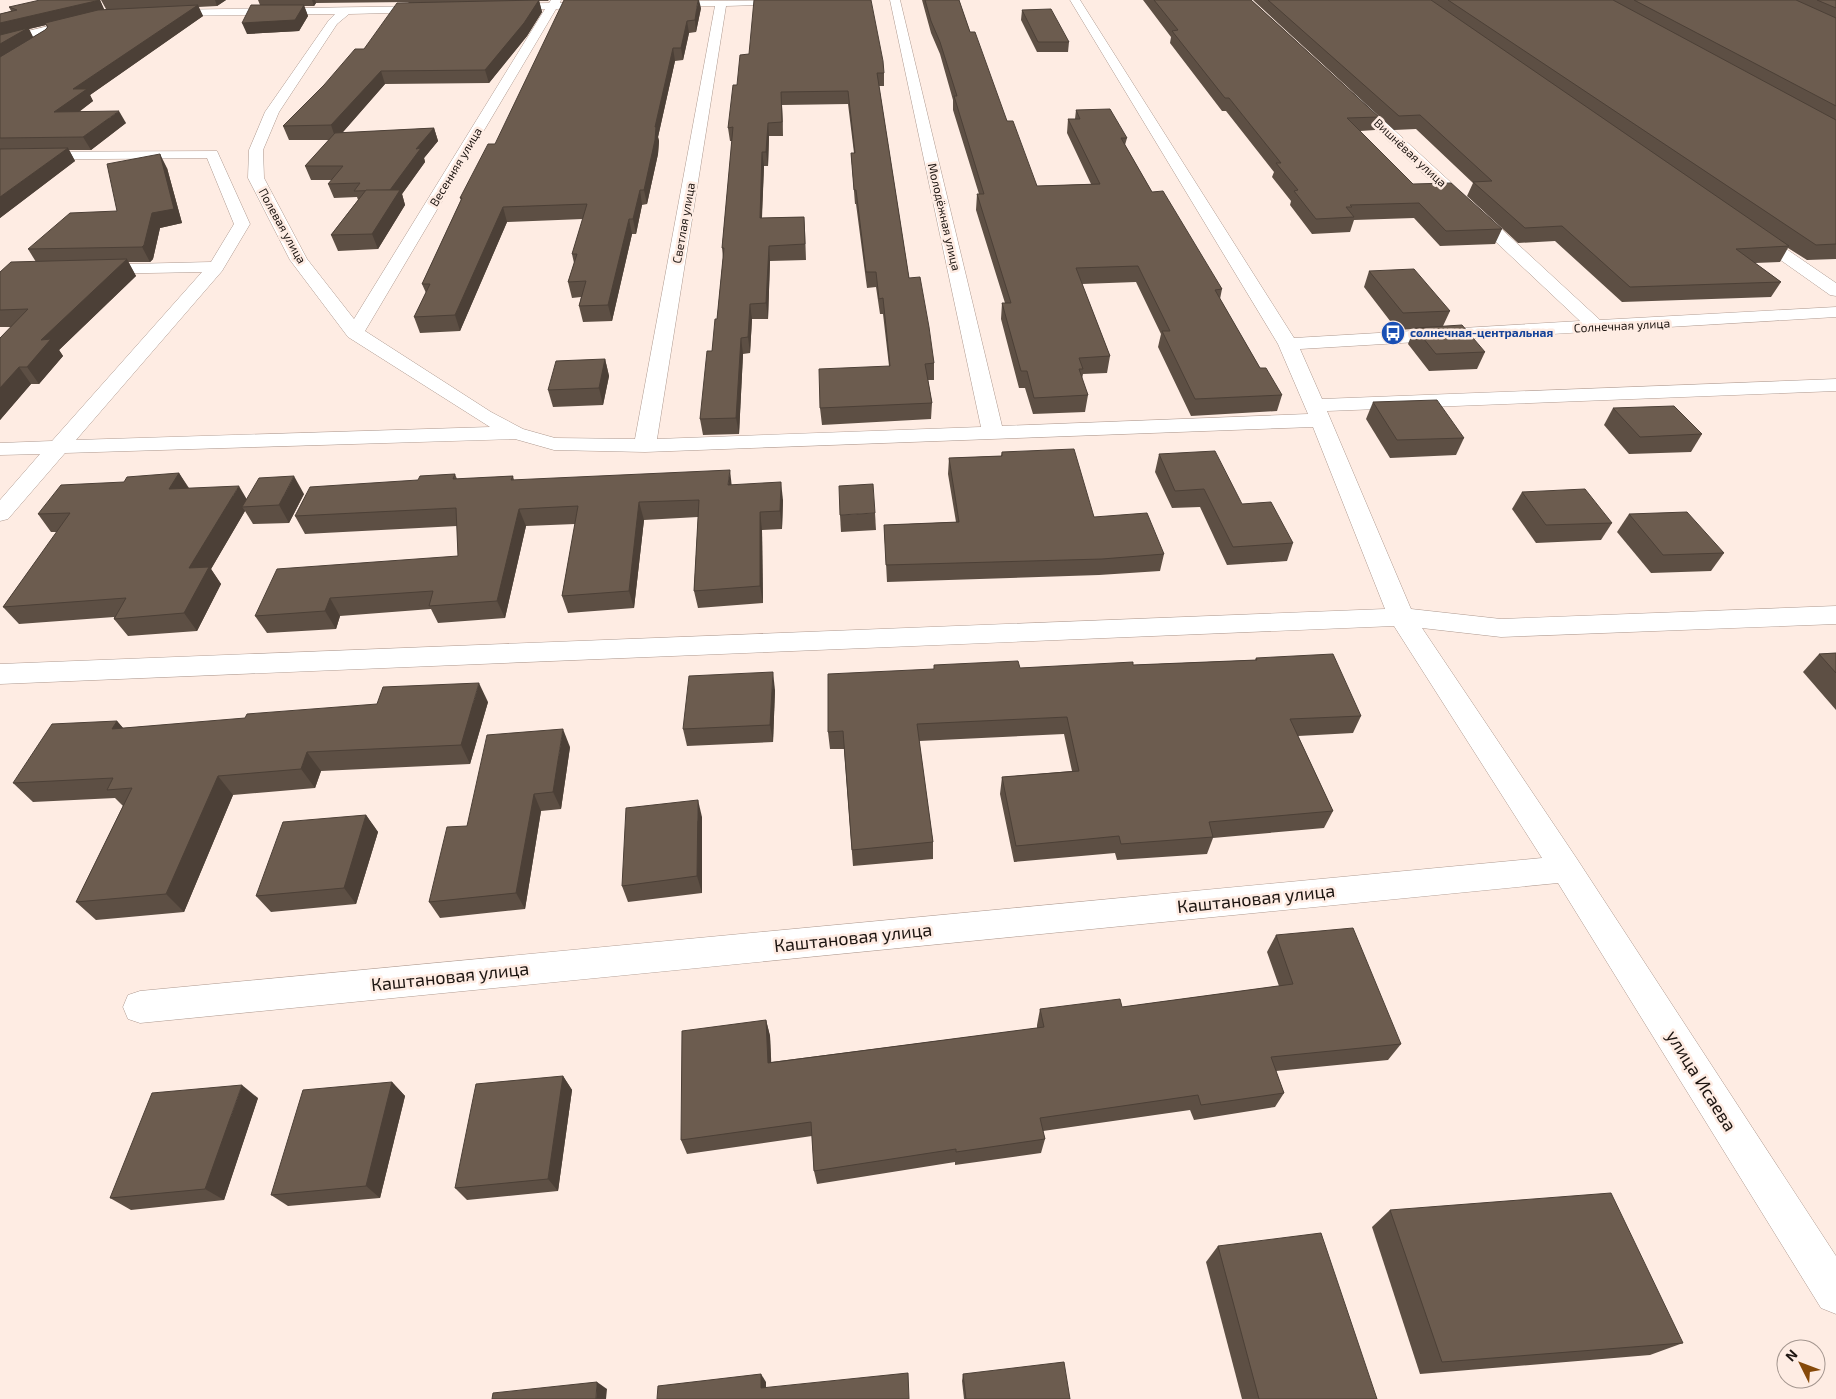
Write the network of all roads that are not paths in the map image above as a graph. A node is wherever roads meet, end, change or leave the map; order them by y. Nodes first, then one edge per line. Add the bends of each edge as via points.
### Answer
1 (218, 0) edge
2 (394, 0) edge
3 (824, 0) edge
4 (895, 0) edge
5 (1075, 0) edge
6 (721, 1) edge
7 (555, 3) edge
8 (652, 4) edge
9 (612, 5) edge
10 (494, 7) edge
11 (444, 8) edge
12 (345, 10) junction
13 (384, 10) junction
14 (212, 11) junction
15 (153, 14) edge
16 (95, 17) edge
17 (70, 23) junction
18 (0, 42) edge
19 (31, 47) edge
20 (1337, 85) edge
21 (0, 156) edge
22 (273, 211) junction
23 (242, 224) junction
24 (1746, 228) edge
25 (216, 267) junction
26 (78, 270) edge
27 (1836, 291) edge
28 (1836, 312) edge
29 (1597, 327) junction
30 (355, 333) junction
31 (1288, 344) junction
32 (1836, 385) edge
33 (1318, 412) junction
34 (516, 433) junction
35 (993, 434) junction
36 (645, 446) junction
37 (58, 448) junction
38 (0, 449) edge
39 (0, 514) edge
40 (1836, 615) edge
41 (1401, 617) junction
42 (0, 674) edge
43 (1566, 869) junction
44 (140, 1007) dead end
45 (1836, 1294) edge

1 - 14 street
2 - 13 street
3 - 6 street
4 - 35 street, Молодёжная улица
5 - 31 street, улица Исаева
6 - 8 street
6 - 36 street, Светлая улица
7 - 9 street
7 - 10 street
7 - 30 street, Весенняя улица
11 - 13 street
12 - 13 street
12 - 14 street
12 - 22 street, Полевая улица via 333,22 272,112 256,150 256,178
14 - 15 street
16 - 17 street
17 - 18 street
17 - 19 street
20 - 29 street, Вишнёвая улица
21 - 23 street via 212,154
22 - 23 street
22 - 30 street, Полевая улица via 299,260
23 - 25 street
24 - 27 street
25 - 26 street
25 - 37 street
28 - 29 street, Солнечная улица
29 - 31 street, Солнечная улица
30 - 34 street, Полевая улица
31 - 33 street, улица Исаева
32 - 33 street
33 - 35 street via 1296,422
33 - 41 street, улица Исаева
34 - 36 street via 554,444
34 - 37 street
35 - 36 street
37 - 38 street
37 - 39 street
40 - 41 street via 1501,628
41 - 42 street
41 - 43 street, улица Исаева
43 - 44 street, Каштановая улица
43 - 45 street, улица Исаева

